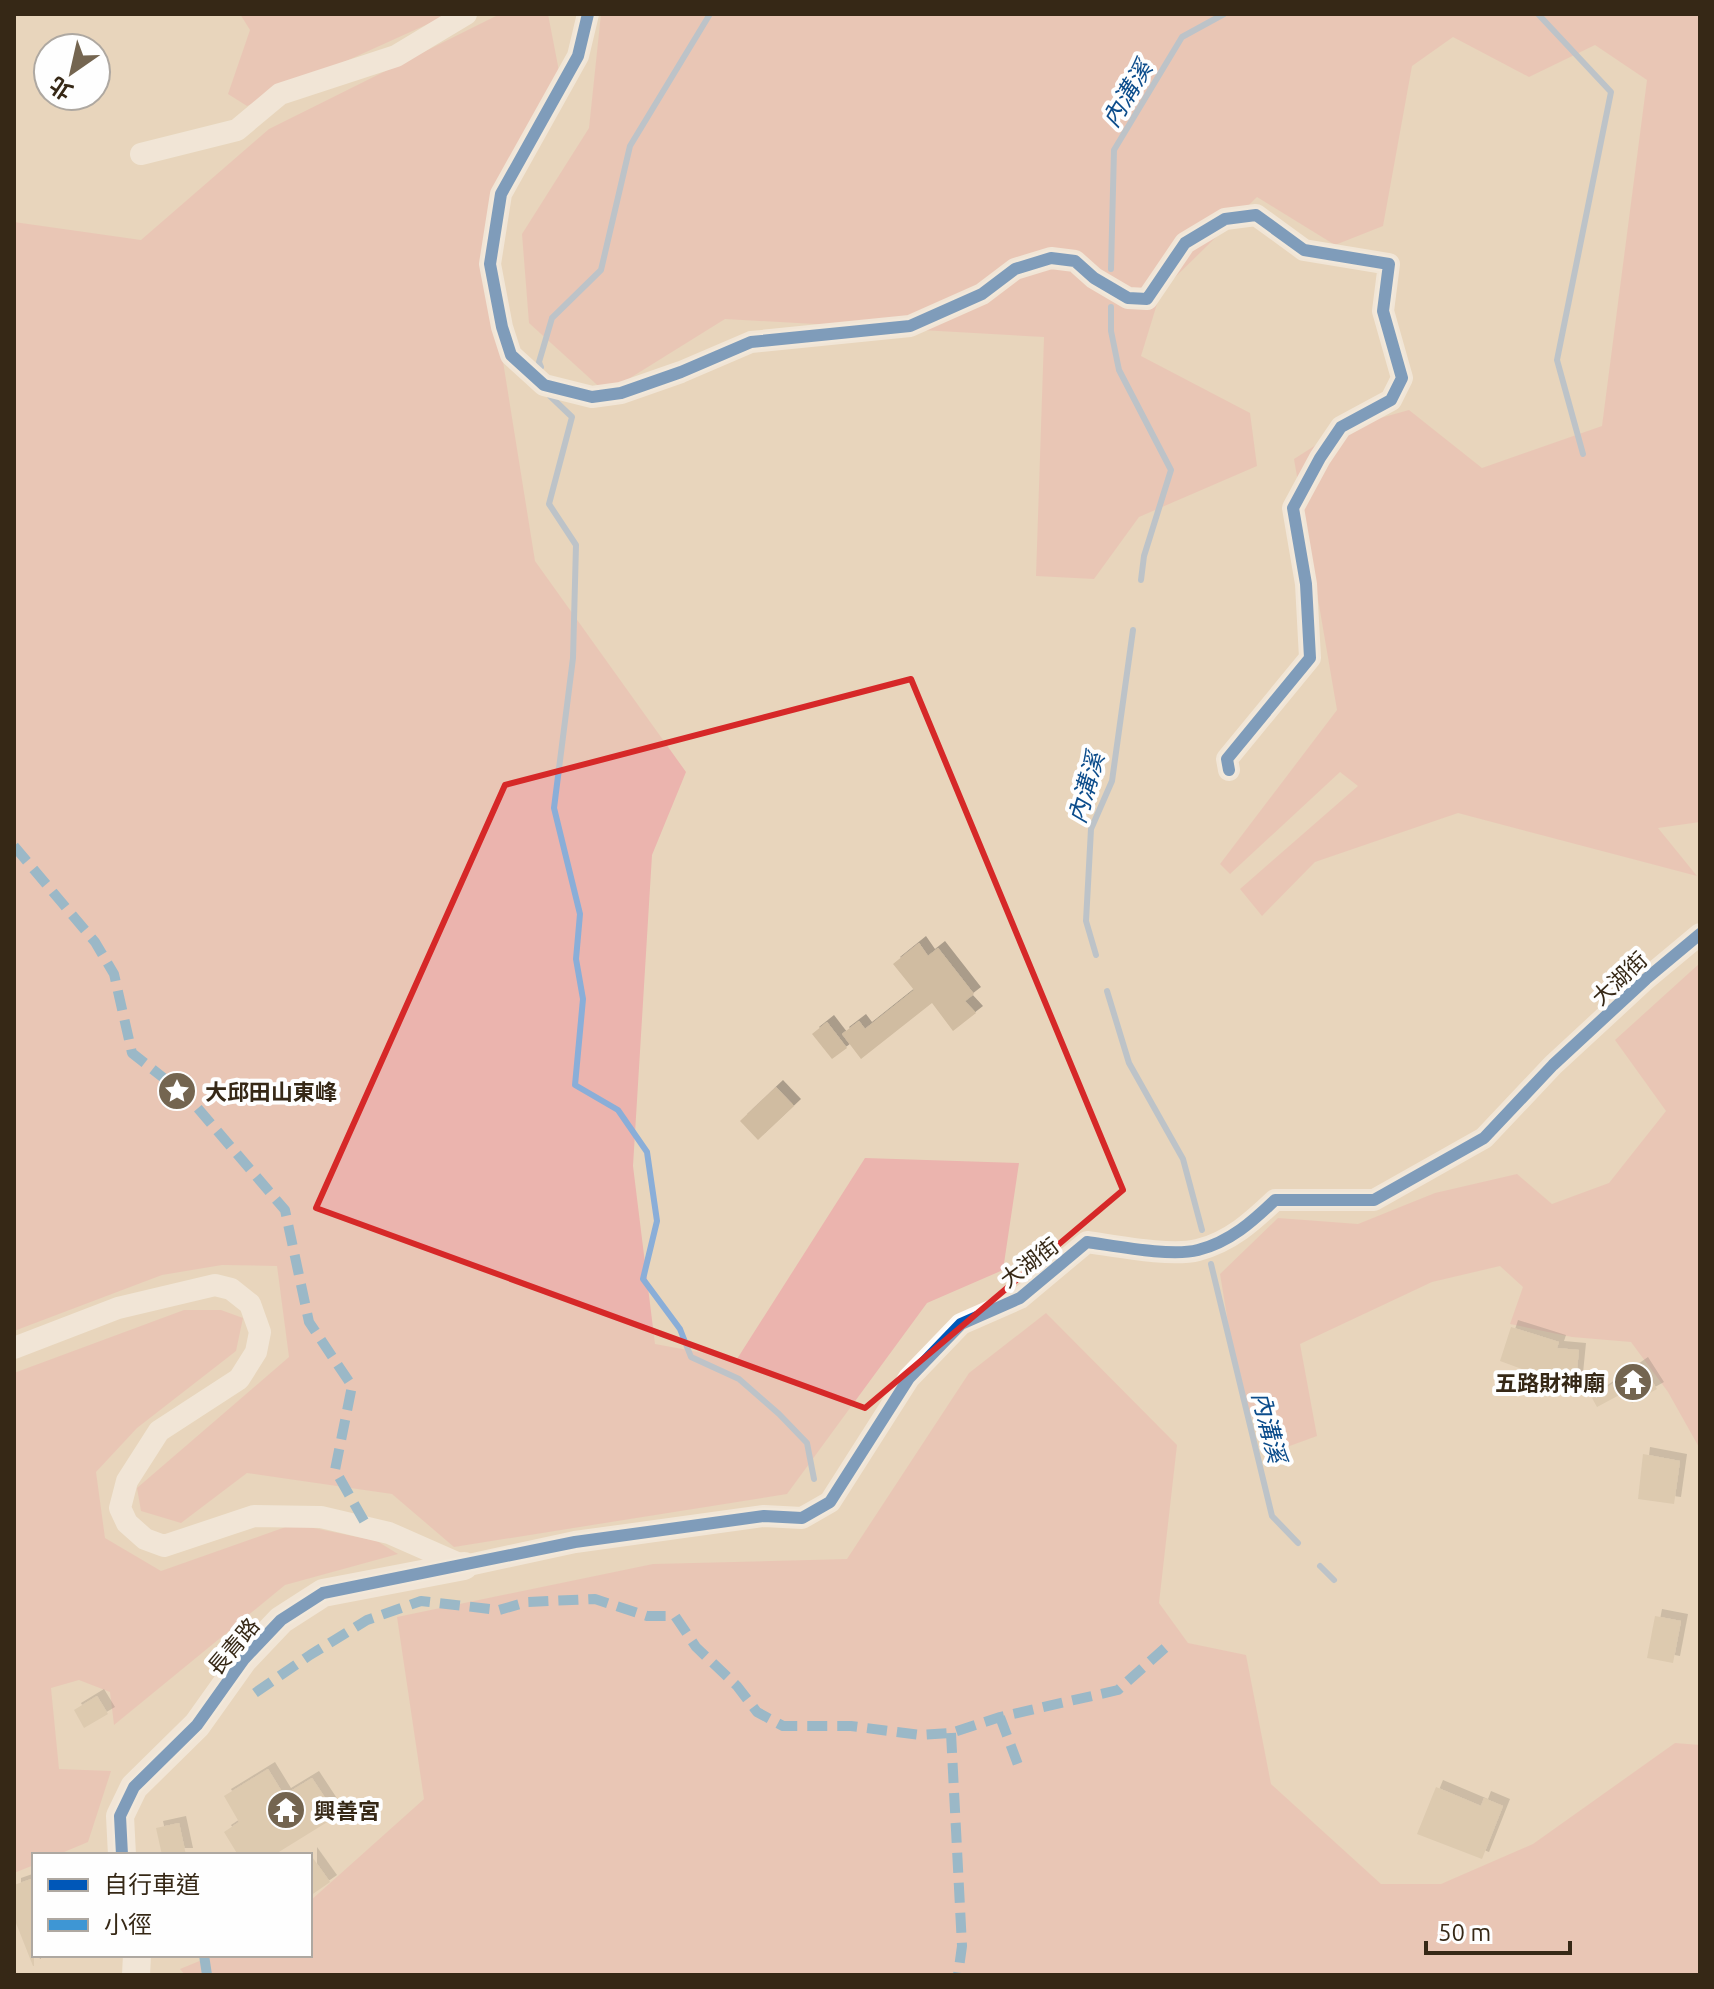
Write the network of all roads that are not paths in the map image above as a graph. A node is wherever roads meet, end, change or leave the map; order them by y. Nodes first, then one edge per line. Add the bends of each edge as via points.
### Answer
1 (466, 14) edge
2 (588, 14) edge
3 (141, 154) dead end
4 (1229, 770) dead end
5 (1700, 934) edge
6 (14, 1348) edge
7 (464, 1566) junction
8 (122, 1853) edge

1 - 3 street via 396,56 280,94 237,130
2 - 4 street via 578,56 501,194 490,264 511,355 544,385 592,397 621,393 751,342 910,326 982,294 1015,269 1051,258 1075,261 1128,298 1147,299 1185,243 1225,219 1256,215 1304,250 1389,264 1383,311 1402,378 1391,400 1341,427 1293,508 1306,584 1310,658 1227,759
5 - 7 street, 大湖街 via 1553,1065 1484,1138 1374,1200 1275,1200 1237,1232 1197,1251 1087,1242 1020,1298 961,1324 909,1378 830,1502 802,1518 764,1516 575,1542
6 - 7 street via 118,1308 215,1285 231,1289 250,1304 260,1332 256,1352 239,1379 159,1431 127,1481 120,1508 127,1523 145,1539 164,1546 254,1516 321,1517 389,1533
7 - 8 street, 長青路 via 323,1593 281,1620 244,1659 197,1725 134,1787 120,1816

